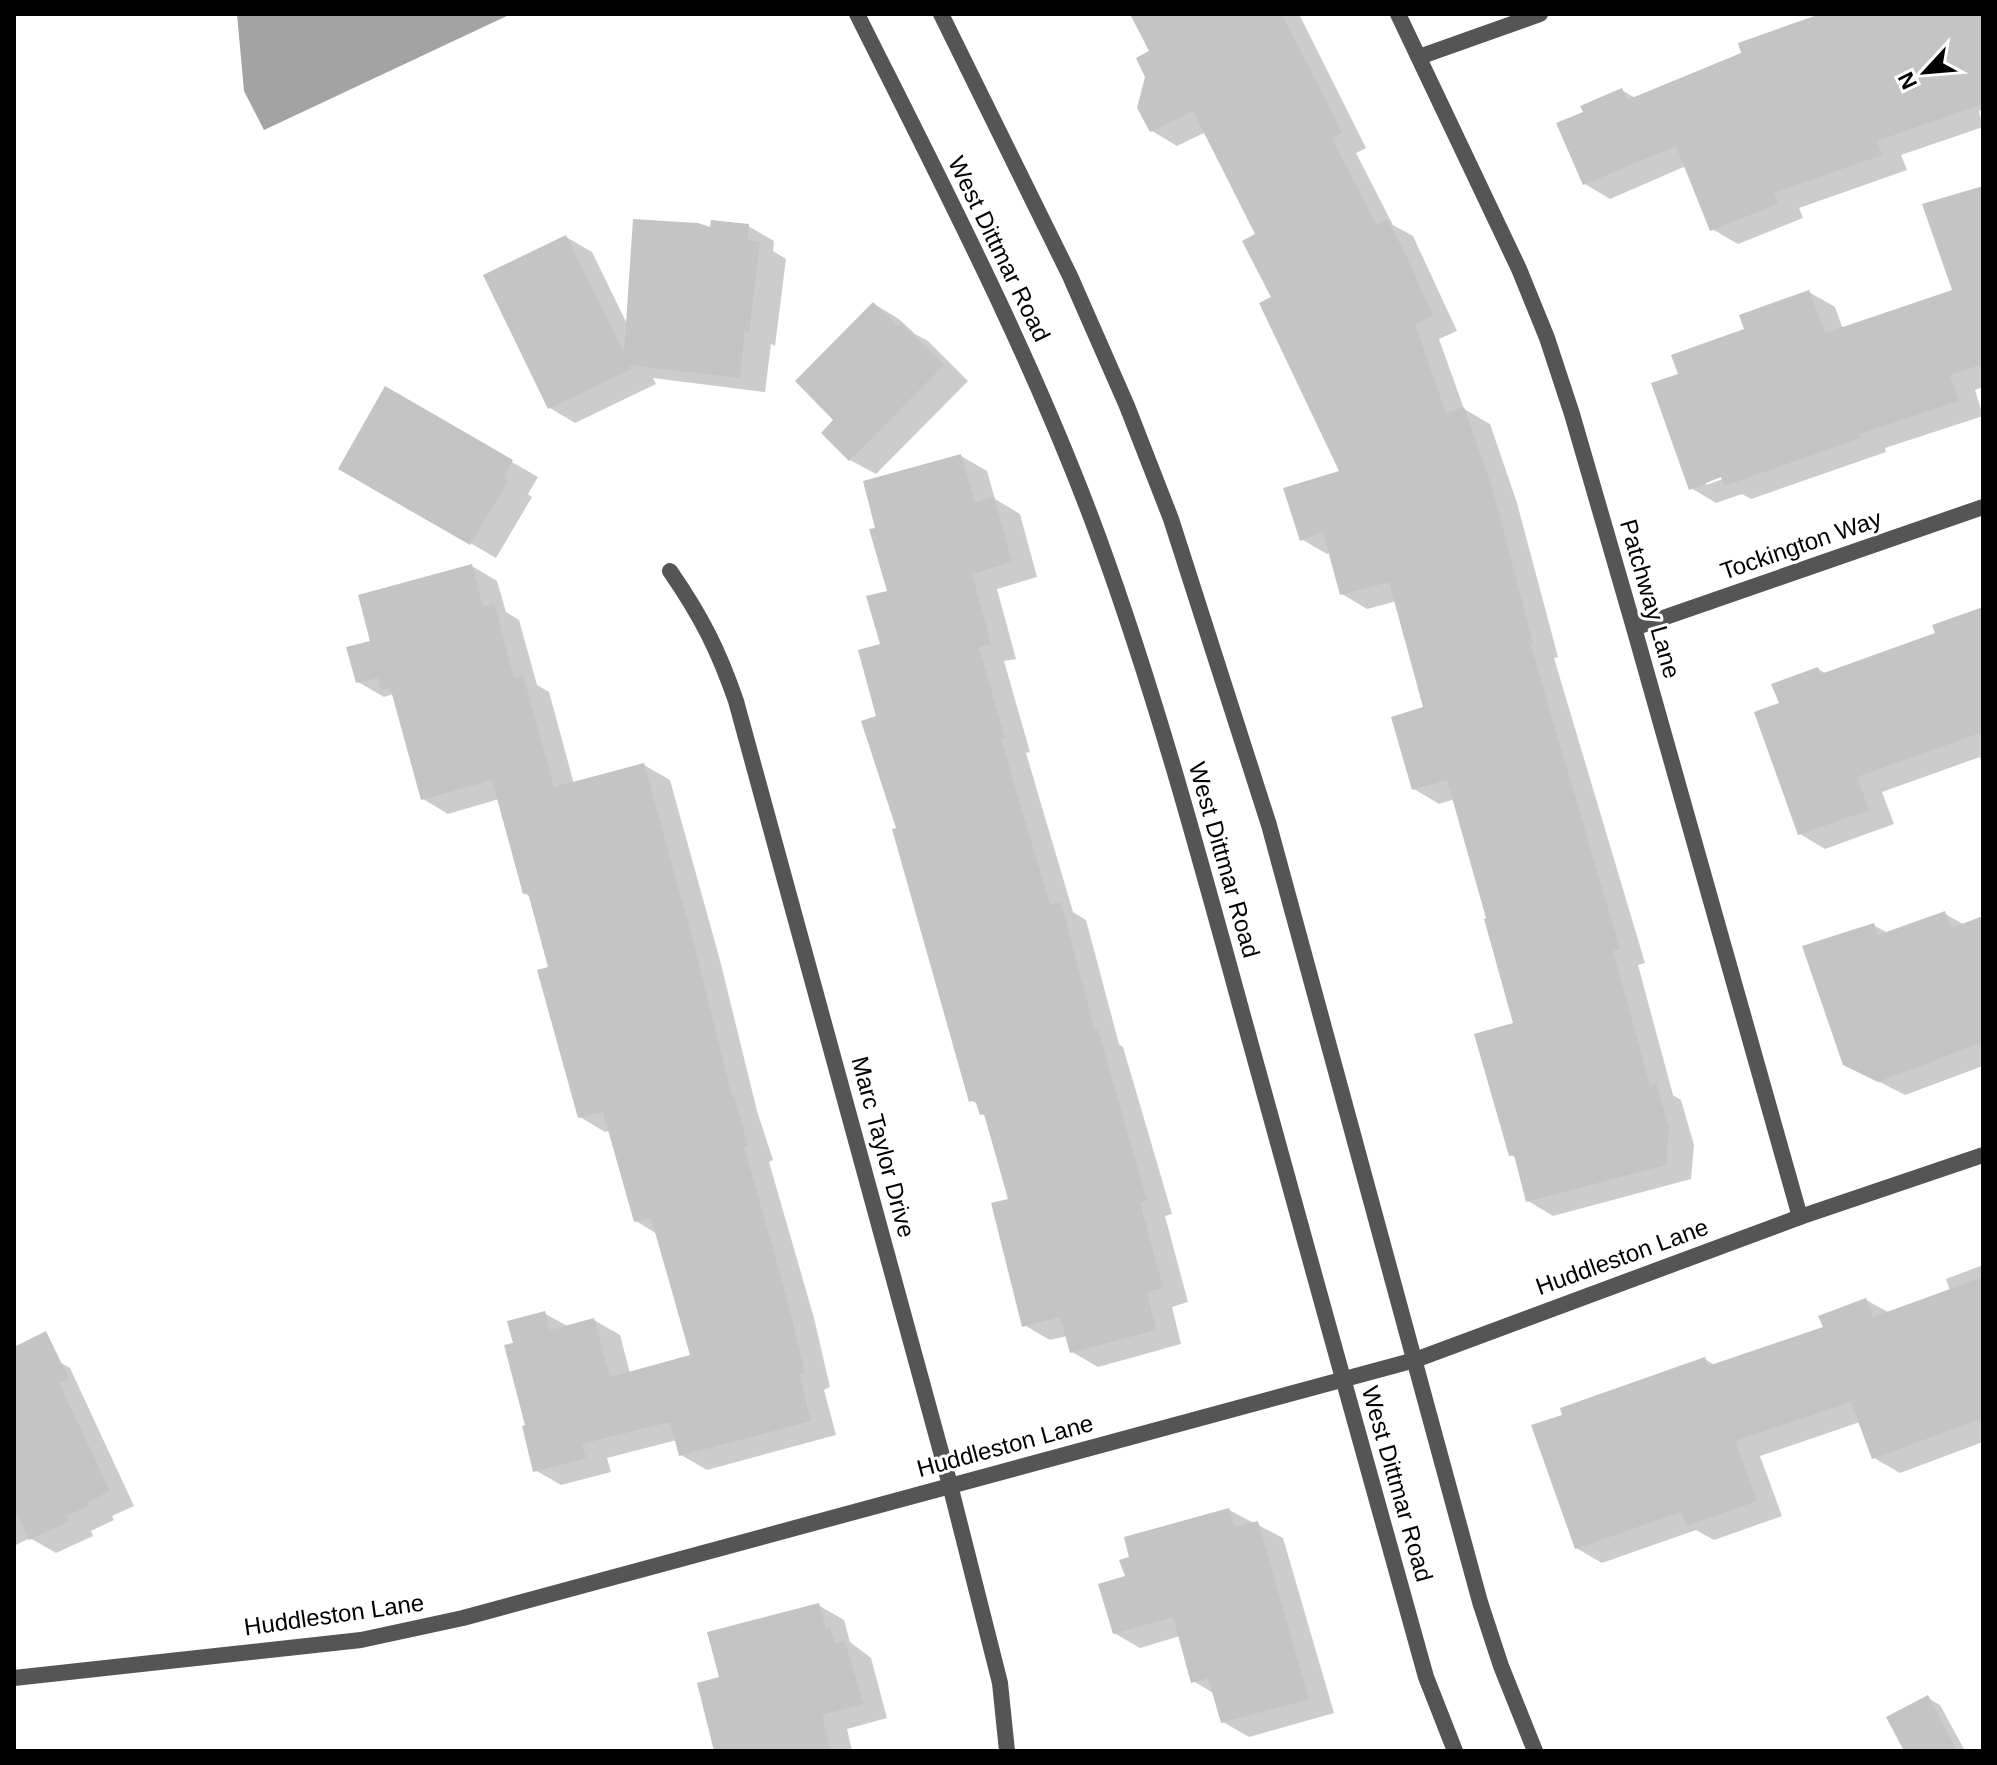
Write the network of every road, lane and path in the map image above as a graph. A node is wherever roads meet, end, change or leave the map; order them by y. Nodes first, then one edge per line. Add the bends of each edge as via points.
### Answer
1 (857, 14) edge
2 (941, 14) edge
3 (1398, 14) edge
4 (1540, 14) edge
5 (1419, 57) junction
6 (1983, 507) edge
7 (670, 571) dead end
8 (1634, 628) junction
9 (1983, 1155) edge
10 (1800, 1217) junction
11 (1415, 1360) junction
12 (1342, 1380) junction
13 (950, 1485) junction
14 (14, 1678) edge
15 (1007, 1751) edge
16 (1455, 1751) edge
17 (1535, 1751) edge

1 - 12 street, West Dittmar Road via 994,290 1097,535 1202,866
2 - 11 street, West Dittmar Road via 1070,276 1171,519 1269,825
3 - 5 street, Patchway Lane
4 - 5 street
5 - 8 street, Patchway Lane via 1547,338
6 - 8 street, Tockington Way
7 - 13 street, Marc Taylor Drive via 699,613 736,701
8 - 10 street, Patchway Lane
9 - 10 street, Huddleston Lane
10 - 11 street, Huddleston Lane
11 - 12 street, Huddleston Lane
11 - 17 street, West Dittmar Road via 1480,1602
12 - 13 street, Huddleston Lane
12 - 16 street, West Dittmar Road via 1426,1677
13 - 14 street, Huddleston Lane via 405,1633
13 - 15 street, Marc Taylor Drive via 1000,1683

